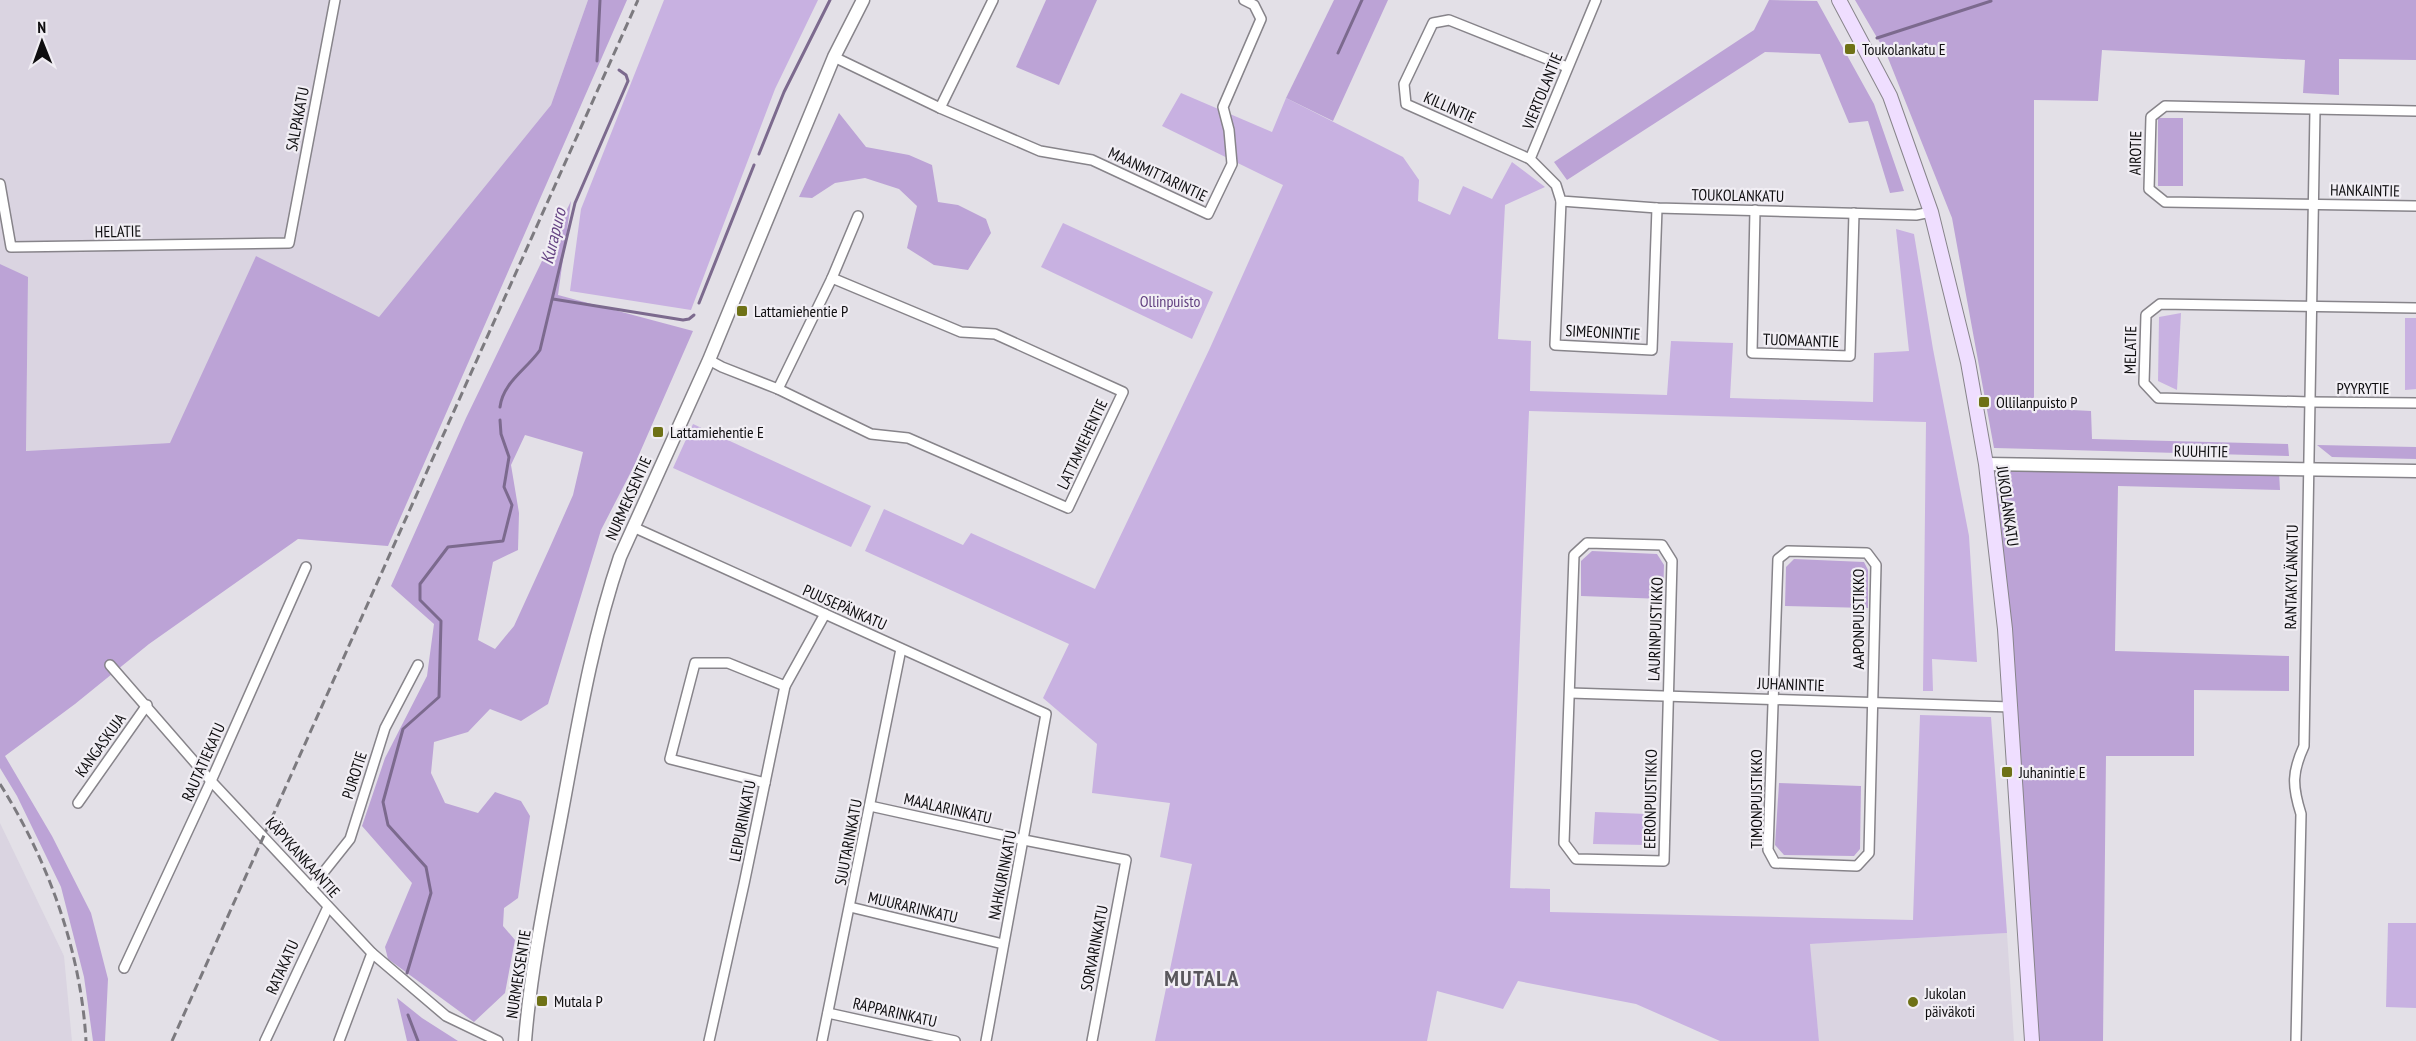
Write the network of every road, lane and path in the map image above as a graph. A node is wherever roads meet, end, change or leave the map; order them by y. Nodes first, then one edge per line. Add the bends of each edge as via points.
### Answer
1 (335, 0) edge
2 (862, 0) edge
3 (993, 0) edge
4 (1244, 0) edge
5 (1596, 0) edge
6 (1839, 0) edge
7 (834, 57) junction
8 (1567, 67) junction
9 (940, 108) junction
10 (2314, 110) junction
11 (2416, 111) edge
12 (1530, 159) junction
13 (0, 184) edge
14 (1561, 201) junction
15 (2313, 204) junction
16 (2416, 206) edge
17 (1657, 208) junction
18 (1755, 210) junction
19 (1931, 212) junction
20 (1854, 213) junction
21 (858, 216) dead end
22 (289, 243) joint
23 (832, 278) junction
24 (2311, 308) junction
25 (2416, 308) edge
26 (709, 360) junction
27 (778, 389) junction
28 (2310, 402) junction
29 (2416, 403) edge
30 (1986, 464) junction
31 (2308, 470) junction
32 (2416, 471) edge
33 (633, 527) junction
34 (306, 567) dead end
35 (825, 614) junction
36 (901, 649) junction
37 (110, 665) dead end
38 (418, 665) dead end
39 (785, 686) junction
40 (1570, 693) junction
41 (1667, 696) junction
42 (1772, 698) junction
43 (1872, 702) junction
44 (147, 705) junction
45 (2011, 707) junction
46 (1046, 714) joint
47 (212, 781) junction
48 (765, 783) junction
49 (78, 802) dead end
50 (870, 806) junction
51 (1024, 840) junction
52 (1126, 860) joint
53 (311, 888) junction
54 (327, 907) junction
55 (850, 907) junction
56 (1004, 944) junction
57 (372, 952) junction
58 (124, 969) dead end
59 (828, 1013) junction
60 (338, 1040) edge
61 (265, 1041) edge
62 (498, 1041) edge
63 (525, 1041) edge
64 (709, 1041) edge
65 (822, 1041) edge
66 (955, 1041) edge
67 (986, 1041) edge
68 (1092, 1041) edge
69 (2032, 1041) edge
70 (2296, 1041) edge

1 - 22 street, SALPAKATU
2 - 7 street, NURMEKSENTIE
3 - 9 street
4 - 9 street, MAANMITTARINTIE via 1254,5 1262,19 1223,107 1232,164 1208,214 1092,160 1040,151
5 - 8 street, VIERTOLANTIE
6 - 19 main road, JUKOLANKATU via 1890,96
7 - 9 street, MAANMITTARINTIE
7 - 26 street, NURMEKSENTIE
8 - 12 street, VIERTOLANTIE
8 - 12 street, KILLINTIE via 1449,20 1433,23 1404,84 1406,104
10 - 11 street
10 - 15 street, RANTAKYLÄNKATU
10 - 15 street, AIROTIE via 2164,106 2151,117 2149,189 2164,202
12 - 14 street via 1556,185
13 - 22 street, HELATIE via 11,247
14 - 17 street, TOUKOLANKATU
14 - 17 street, SIMEONINTIE via 1555,345 1653,350
15 - 16 street, HANKAINTIE
15 - 24 street, RANTAKYLÄNKATU
17 - 18 street, TOUKOLANKATU
18 - 20 street, TOUKOLANKATU
18 - 20 street, TUOMAANTIE via 1752,353 1850,356
19 - 20 street, TOUKOLANKATU
19 - 30 main road, JUKOLANKATU via 1968,362
21 - 23 street
23 - 27 street
23 - 27 street, LATTAMIEHENTIE via 961,332 995,334 1123,392 1068,508 908,438 871,434
24 - 25 street
24 - 28 street, RANTAKYLÄNKATU
24 - 28 street, MELATIE via 2160,304 2146,315 2144,383 2158,398
26 - 27 street, LATTAMIEHENTIE
26 - 33 street, NURMEKSENTIE
28 - 29 street, PYYRYTIE
28 - 31 street, RANTAKYLÄNKATU
30 - 31 street, RUUHITIE
30 - 45 main road, JUKOLANKATU
31 - 32 street, RUUHITIE
31 - 70 street, RANTAKYLÄNKATU via 2304,746 2294,768 2295,795 2301,814
33 - 35 street, PUUSEPÄNKATU
33 - 63 street, NURMEKSENTIE via 595,641 556,842
34 - 47 street, RAUTATIEKATU
35 - 36 street, PUUSEPÄNKATU
35 - 39 street, LEIPURINKATU
36 - 46 street, PUUSEPÄNKATU
36 - 50 street, SUUTARINKATU
37 - 44 street, KÄPYKANKAANTIE
38 - 53 street, PUROTIE via 385,728 350,839
39 - 48 street, LEIPURINKATU
39 - 48 street via 728,663 695,663 670,759
40 - 41 street, JUHANINTIE
40 - 41 street, LAURINPUISTIKKO via 1574,555 1587,543 1662,545 1672,561
40 - 41 street, EERONPUISTIKKO via 1564,843 1576,859 1664,861
41 - 42 street, JUHANINTIE
42 - 43 street, JUHANINTIE
42 - 43 street, AAPONPUISTIKKO via 1778,559 1788,550 1867,553 1876,565
42 - 43 street, TIMONPUISTIKKO via 1768,850 1775,863 1857,866 1869,853
43 - 45 street, JUHANINTIE
44 - 47 street, KÄPYKANKAANTIE
44 - 49 street, KANGASKUJA
45 - 69 main road, JUKOLANKATU
46 - 51 street, NAHKURINKATU
47 - 53 street, KÄPYKANKAANTIE
47 - 58 street, RAUTATIEKATU
48 - 64 street, LEIPURINKATU
50 - 51 street, MAALARINKATU
50 - 55 street, SUUTARINKATU
51 - 52 street, MAALARINKATU
51 - 56 street, NAHKURINKATU
52 - 68 street, SORVARINKATU
53 - 54 street, KÄPYKANKAANTIE
54 - 57 street, KÄPYKANKAANTIE
54 - 61 street, RATAKATU
55 - 56 street, MUURARINKATU
55 - 59 street, SUUTARINKATU
56 - 67 street, NAHKURINKATU
57 - 60 street
57 - 62 street, KÄPYKANKAANTIE via 446,1016
59 - 65 street, SUUTARINKATU
59 - 66 street, RAPPARINKATU

